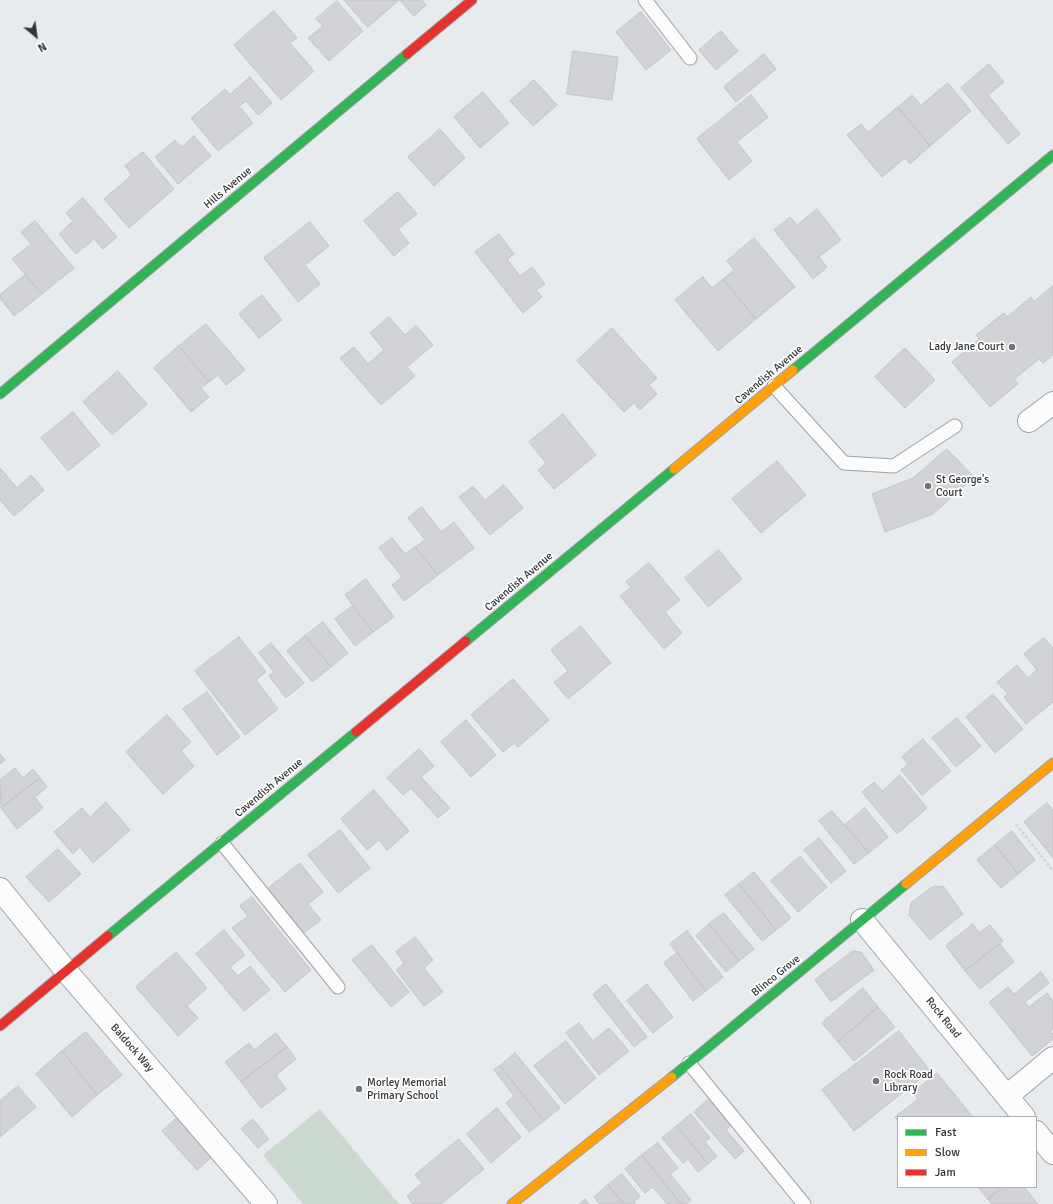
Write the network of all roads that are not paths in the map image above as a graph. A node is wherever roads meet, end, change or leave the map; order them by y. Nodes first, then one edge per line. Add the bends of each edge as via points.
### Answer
1 (472, 0) edge
2 (645, 0) edge
3 (690, 58) dead end
4 (1053, 155) edge
5 (774, 386) junction
6 (0, 394) edge
7 (1053, 404) edge
8 (1029, 421) dead end
9 (955, 426) dead end
10 (1053, 763) edge
11 (222, 843) junction
12 (0, 889) edge
13 (862, 920) junction
14 (67, 972) junction
15 (338, 987) dead end
16 (0, 1026) edge
17 (1053, 1058) edge
18 (689, 1063) junction
19 (1006, 1096) junction
20 (1023, 1116) edge
21 (1037, 1133) edge
22 (1053, 1153) edge
23 (266, 1204) edge
24 (512, 1204) edge
25 (804, 1204) edge

1 - 6 street, Hills Avenue
2 - 3 lane
4 - 5 street, Cavendish Avenue
5 - 9 lane via 844,463 894,466
5 - 11 street, Cavendish Avenue
7 - 8 street
10 - 13 street, Blinco Grove
11 - 14 street, Cavendish Avenue
11 - 15 lane
12 - 14 street, Baldock Way
13 - 18 street, Blinco Grove
13 - 19 street, Rock Road
14 - 16 street, Cavendish Avenue
14 - 23 street, Baldock Way
17 - 19 street
18 - 24 street, Blinco Grove
18 - 25 lane
19 - 20 street, Rock Road
21 - 22 street

